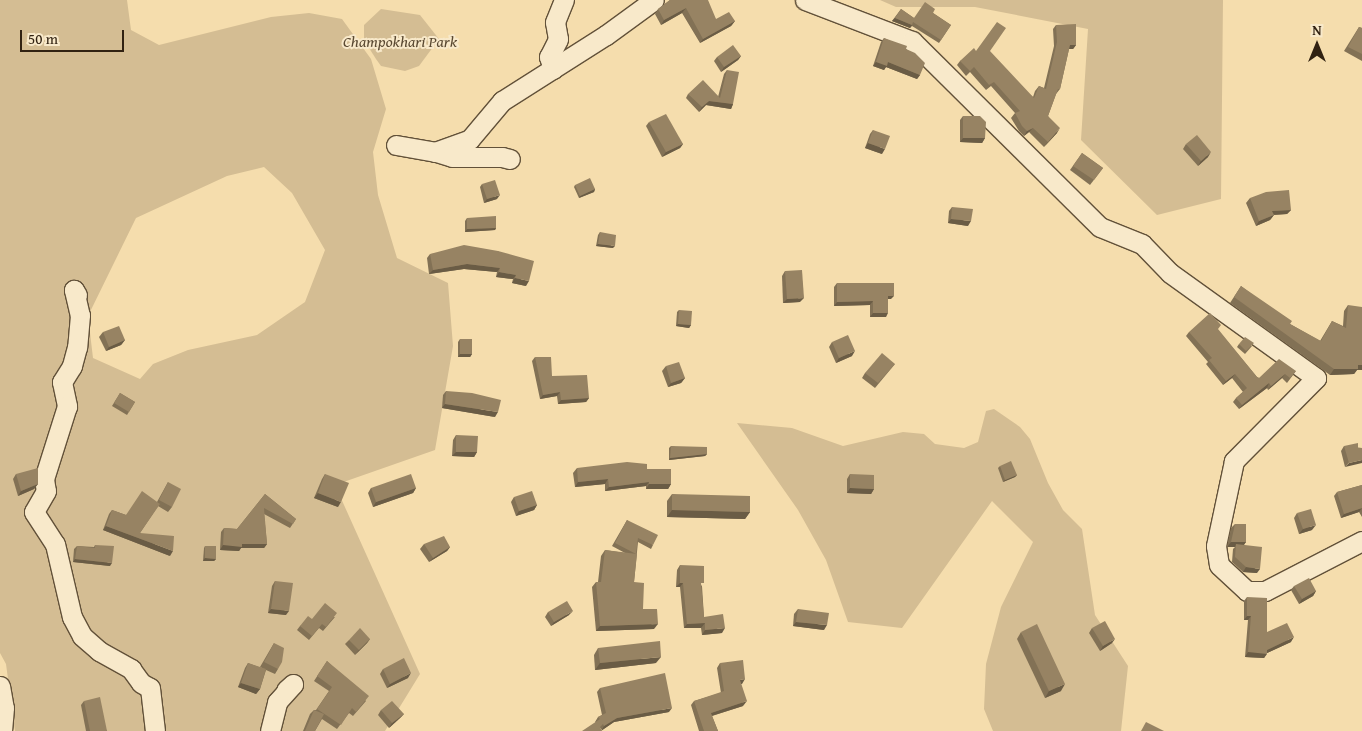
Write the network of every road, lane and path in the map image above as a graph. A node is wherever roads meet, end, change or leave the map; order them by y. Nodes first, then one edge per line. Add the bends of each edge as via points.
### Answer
1 (564, 0) edge
2 (654, 0) edge
3 (805, 0) edge
4 (553, 69) junction
5 (396, 145) dead end
6 (435, 152) junction
7 (510, 159) dead end
8 (76, 295) dead end
9 (1362, 540) edge
10 (0, 686) edge
11 (286, 690) dead end
12 (2, 731) edge
13 (155, 731) edge
14 (270, 731) edge

1 - 4 street via 555,22 558,39 549,57
2 - 4 street
3 - 9 street via 912,41 1100,227 1142,244 1170,273 1316,378 1234,461 1216,546 1219,565 1247,591 1265,591
4 - 6 street via 502,101 470,139
5 - 6 street
6 - 7 street via 452,157
8 - 13 street via 74,290 80,315 77,347 72,366 62,382 67,406 44,479 46,492 34,512 55,544 69,608 82,636 99,652 131,669 141,683 150,688
10 - 12 street via 4,708
11 - 14 street via 293,684 277,702

